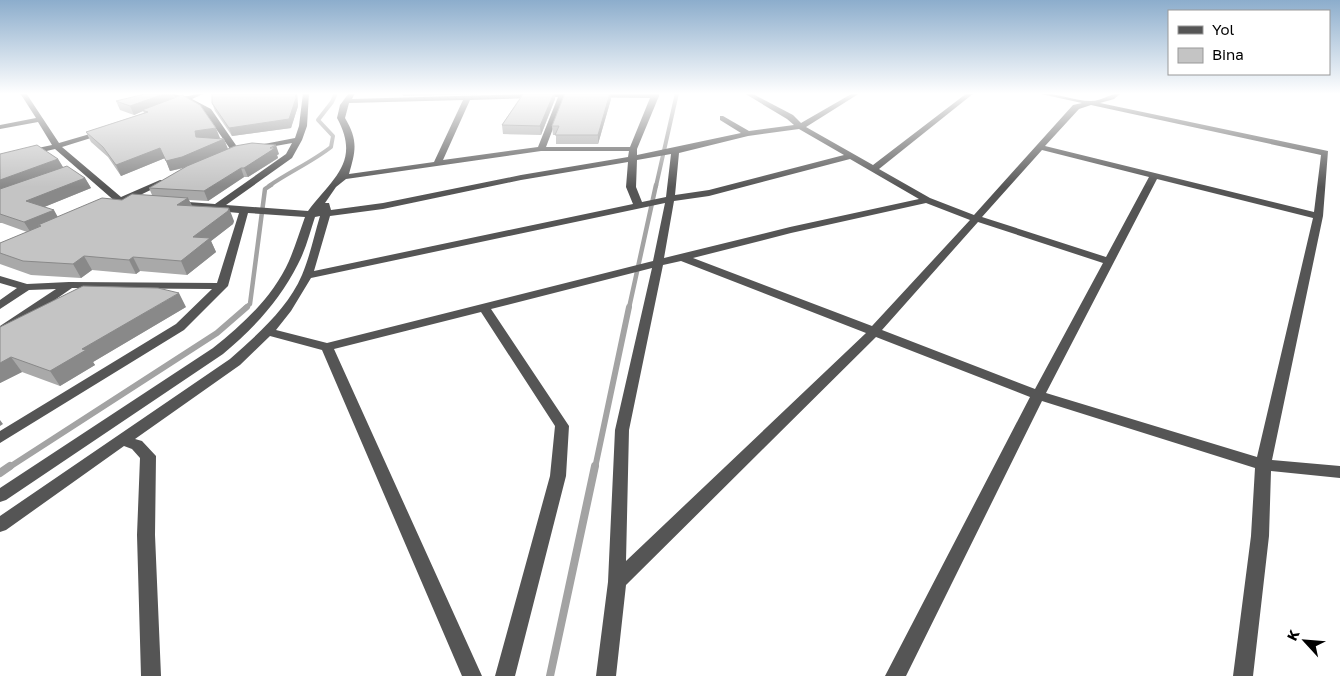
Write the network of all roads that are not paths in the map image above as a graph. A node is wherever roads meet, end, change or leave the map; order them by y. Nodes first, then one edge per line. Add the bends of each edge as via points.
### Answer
1 (17, 125) edge
2 (42, 125) edge
3 (217, 125) edge
4 (303, 125) edge
5 (345, 125) edge
6 (456, 125) edge
7 (551, 125) edge
8 (643, 125) edge
9 (734, 125) edge
10 (798, 125) edge
11 (804, 125) edge
12 (930, 125) edge
13 (1060, 125) edge
14 (1191, 125) edge
15 (800, 127) junction
16 (0, 128) edge
17 (113, 128) edge
18 (748, 134) junction
19 (298, 140) junction
20 (57, 146) junction
21 (254, 148) edge
22 (1039, 148) junction
23 (541, 149) junction
24 (633, 149) junction
25 (673, 151) junction
26 (236, 152) edge
27 (851, 156) junction
28 (0, 159) edge
29 (634, 159) junction
30 (438, 165) junction
31 (873, 169) junction
32 (1154, 176) junction
33 (343, 177) junction
34 (174, 178) edge
35 (326, 195) junction
36 (668, 200) junction
37 (927, 200) junction
38 (140, 202) edge
39 (116, 203) junction
40 (170, 204) edge
41 (219, 206) junction
42 (641, 207) junction
43 (248, 210) junction
44 (326, 213) junction
45 (310, 214) junction
46 (1318, 216) junction
47 (976, 219) junction
48 (684, 258) junction
49 (1109, 261) junction
50 (657, 265) junction
51 (307, 276) junction
52 (0, 279) edge
53 (69, 285) junction
54 (222, 286) junction
55 (26, 287) junction
56 (0, 305) edge
57 (484, 307) junction
58 (0, 330) edge
59 (268, 332) junction
60 (874, 332) junction
61 (327, 347) junction
62 (1038, 395) junction
63 (0, 438) edge
64 (123, 440) junction
65 (1263, 465) junction
66 (1339, 472) edge
67 (0, 496) edge
68 (0, 525) edge
69 (617, 582) junction
70 (151, 676) edge
71 (472, 676) edge
72 (505, 676) edge
73 (606, 676) edge
74 (895, 676) edge
75 (1243, 676) edge

1 - 16 street
2 - 20 street
3 - 26 street
4 - 19 street
5 - 33 street via 350,134 351,153
6 - 30 street
7 - 23 street
8 - 24 street
9 - 18 street
10 - 15 street
11 - 15 street
12 - 31 street
13 - 22 street
14 - 46 street via 1325,153
15 - 18 street
15 - 27 street
17 - 20 street
18 - 25 street
19 - 21 street
19 - 41 street via 289,156
20 - 28 street
20 - 39 street via 77,169
22 - 32 street
22 - 47 street
23 - 24 street
23 - 30 street
24 - 29 street
25 - 29 street
25 - 36 street
27 - 31 street
27 - 36 street via 709,193
29 - 42 street via 631,187
29 - 44 street
30 - 33 street
31 - 37 street
32 - 46 street
32 - 49 street
33 - 35 street
34 - 39 street
35 - 44 street
35 - 45 street
36 - 42 street
36 - 50 street
37 - 47 street
37 - 48 street via 790,230
38 - 39 street
40 - 41 street
41 - 43 street
42 - 51 street
43 - 45 street
43 - 54 street
44 - 45 street
44 - 51 street
45 - 67 street via 294,262 266,306 246,328 218,351
46 - 65 street
47 - 49 street
47 - 60 street
48 - 50 street
48 - 60 street
49 - 62 street
50 - 57 street
50 - 69 street via 622,430
51 - 59 street
52 - 55 street
53 - 54 street
53 - 55 street
53 - 58 street
54 - 63 street via 180,327
55 - 56 street
57 - 61 street
57 - 72 street via 562,426 558,476
59 - 61 street
59 - 64 street via 235,362
60 - 62 street
60 - 69 street
61 - 71 street
62 - 65 street
62 - 74 street
64 - 68 street
64 - 70 street via 148,456 146,535
65 - 66 street
65 - 75 street via 1260,536
69 - 73 street

